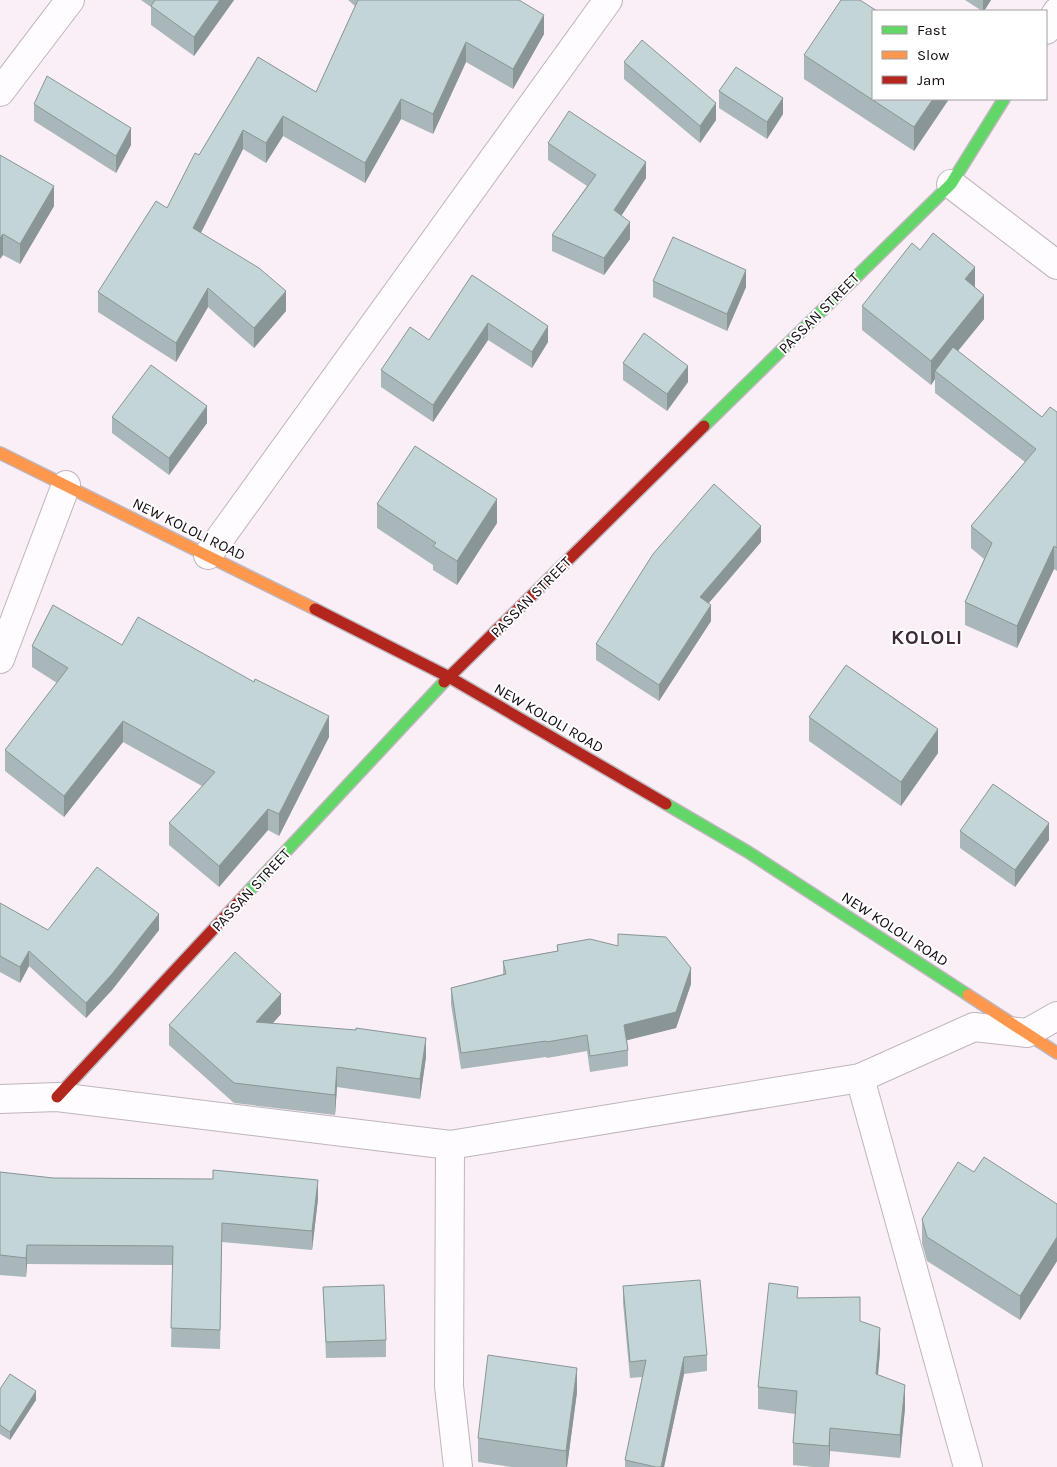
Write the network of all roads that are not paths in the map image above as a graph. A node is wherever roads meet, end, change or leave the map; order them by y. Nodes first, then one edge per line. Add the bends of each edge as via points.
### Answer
1 (70, 0) edge
2 (608, 0) edge
3 (1057, 12) edge
4 (1047, 28) edge
5 (0, 92) edge
6 (1003, 100) edge
7 (951, 184) junction
8 (1057, 265) edge
9 (0, 453) edge
10 (66, 485) junction
11 (208, 555) junction
12 (0, 659) edge
13 (449, 677) junction
14 (1057, 1016) edge
15 (1027, 1033) junction
16 (1057, 1053) edge
17 (860, 1078) junction
18 (57, 1097) junction
19 (0, 1099) edge
20 (450, 1146) junction
21 (458, 1467) edge
22 (968, 1467) edge

1 - 5 street
2 - 11 street
3 - 4 street
6 - 7 street, PASSAN STREET
7 - 8 street
7 - 13 street, PASSAN STREET
9 - 10 street, NEW KOLOLI ROAD
10 - 11 street, NEW KOLOLI ROAD
10 - 12 street
11 - 13 street, NEW KOLOLI ROAD
13 - 15 street, NEW KOLOLI ROAD via 748,852
13 - 18 street, PASSAN STREET
14 - 15 street
15 - 16 street, NEW KOLOLI ROAD
15 - 17 street via 974,1027
17 - 20 street
17 - 22 street
18 - 19 street
18 - 20 street
20 - 21 street via 449,1386

